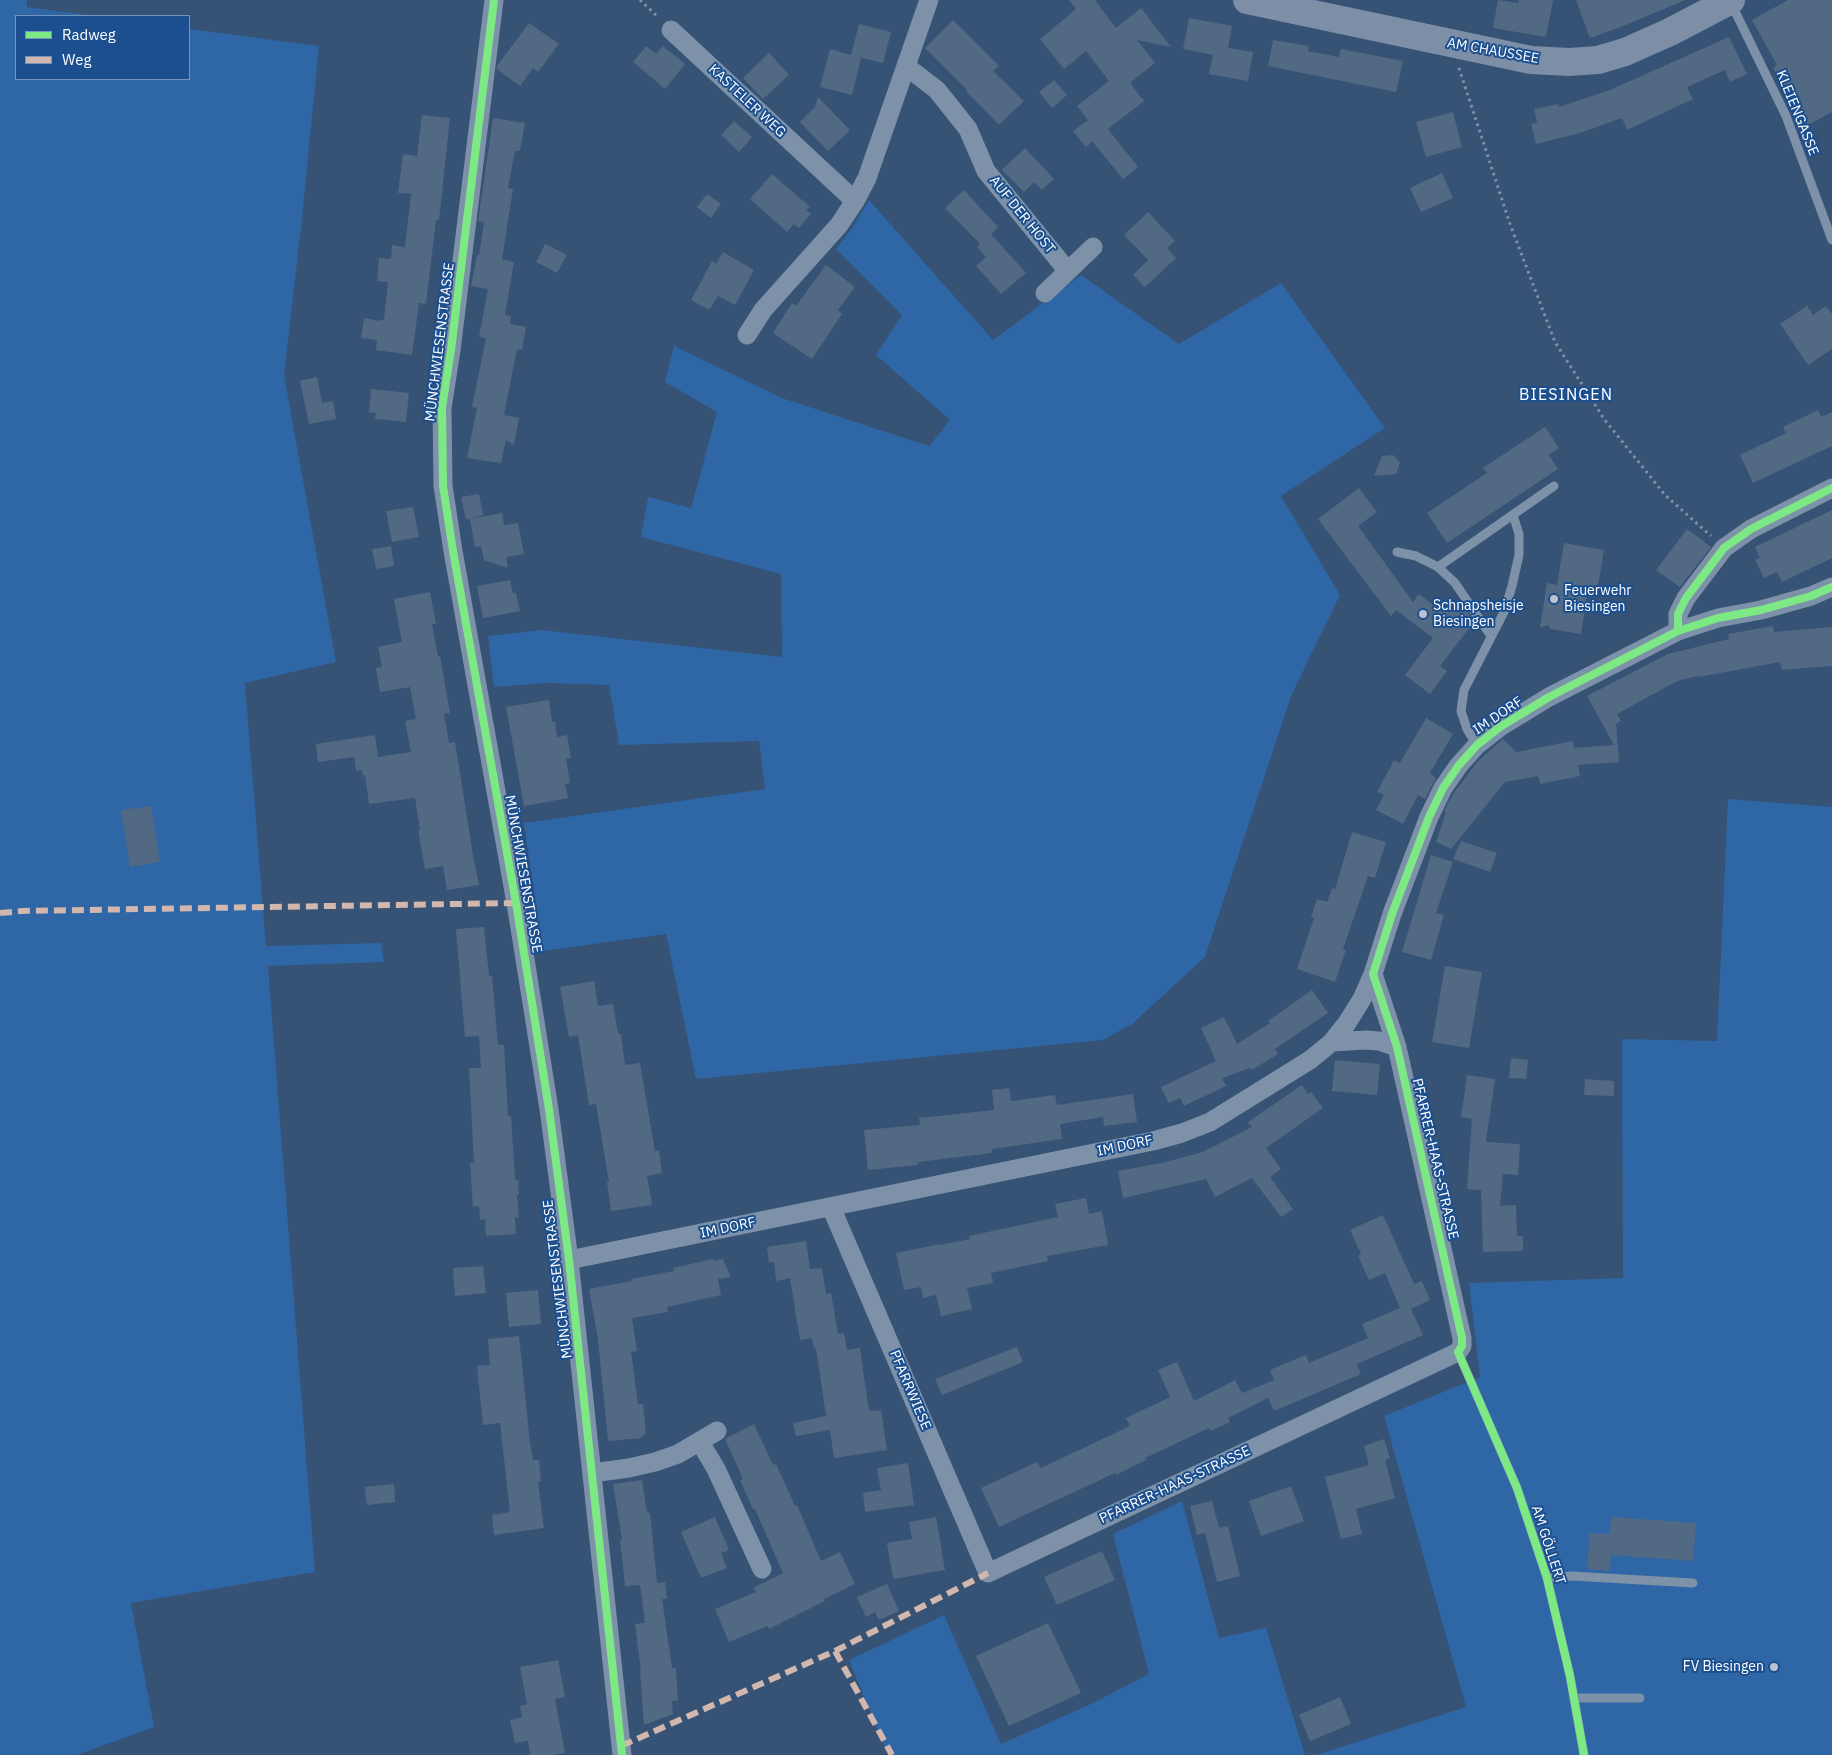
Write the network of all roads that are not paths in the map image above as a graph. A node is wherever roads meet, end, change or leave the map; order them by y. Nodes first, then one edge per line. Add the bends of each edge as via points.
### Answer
1 (494, 0) edge
2 (929, 0) edge
3 (1247, 0) edge
4 (1730, 0) edge
5 (671, 30) road end
6 (907, 67) junction
7 (855, 201) junction
8 (1832, 240) edge
9 (1093, 247) dead end
10 (1067, 270) junction
11 (1045, 293) dead end
12 (747, 335) dead end
13 (1554, 486) dead end
14 (1832, 488) edge
15 (1513, 515) junction
16 (1397, 552) dead end
17 (1438, 567) junction
18 (1832, 587) edge
19 (1678, 631) junction
20 (1491, 636) junction
21 (1476, 746) junction
22 (1373, 974) junction
23 (1332, 1042) junction
24 (1397, 1047) junction
25 (831, 1207) junction
26 (569, 1260) junction
27 (1458, 1352) junction
28 (717, 1431) dead end
29 (700, 1442) junction
30 (592, 1473) junction
31 (762, 1569) dead end
32 (988, 1572) joint
33 (1547, 1578) junction
34 (1693, 1583) dead end
35 (1574, 1698) junction
36 (1640, 1698) dead end
37 (622, 1755) edge
38 (1584, 1755) edge

1 - 26 street, MÜNCHWIESENSTRASSE via 452,350 442,408 443,486 516,903
2 - 6 street
3 - 4 main road, AM CHAUSSEE via 1531,60 1570,62 1598,60 1625,52
4 - 8 lane, KLEIENGASSE via 1786,116
5 - 7 street, KASTELER WEG
6 - 7 street via 867,178
6 - 10 street, AUF DER HOST via 937,90 968,128 986,171
7 - 12 street via 839,224 763,310
9 - 10 street
10 - 11 street
13 - 15 lane
14 - 19 street via 1751,529 1724,548 1686,598 1678,614
15 - 17 lane
15 - 20 lane, IM DORF via 1519,534 1519,555 1504,612
16 - 17 lane via 1416,556
17 - 20 lane via 1455,583
18 - 19 street, IM DORF via 1812,596
19 - 21 street, IM DORF via 1550,697 1500,727
20 - 21 lane, IM DORF via 1464,690 1461,711
21 - 22 street, IM DORF via 1443,788 1429,816
22 - 23 street, IM DORF via 1362,999
22 - 24 street, PFARRER-HAAS-STRASSE
23 - 24 street via 1380,1041
23 - 25 street, IM DORF via 1241,1104 1182,1133
24 - 27 street, PFARRER-HAAS-STRASSE via 1462,1338
25 - 26 street, IM DORF
25 - 32 street, PFARRWIESE
26 - 30 street, MÜNCHWIESENSTRASSE
27 - 32 street, PFARRER-HAAS-STRASSE
27 - 33 lane, AM GÖLLERT via 1517,1488
28 - 29 street
29 - 30 street via 655,1462
29 - 31 street via 716,1469
30 - 37 street, MÜNCHWIESENSTRASSE
33 - 34 lane via 1572,1576
33 - 35 lane, AM GÖLLERT
35 - 36 lane
35 - 38 lane, AM GÖLLERT

